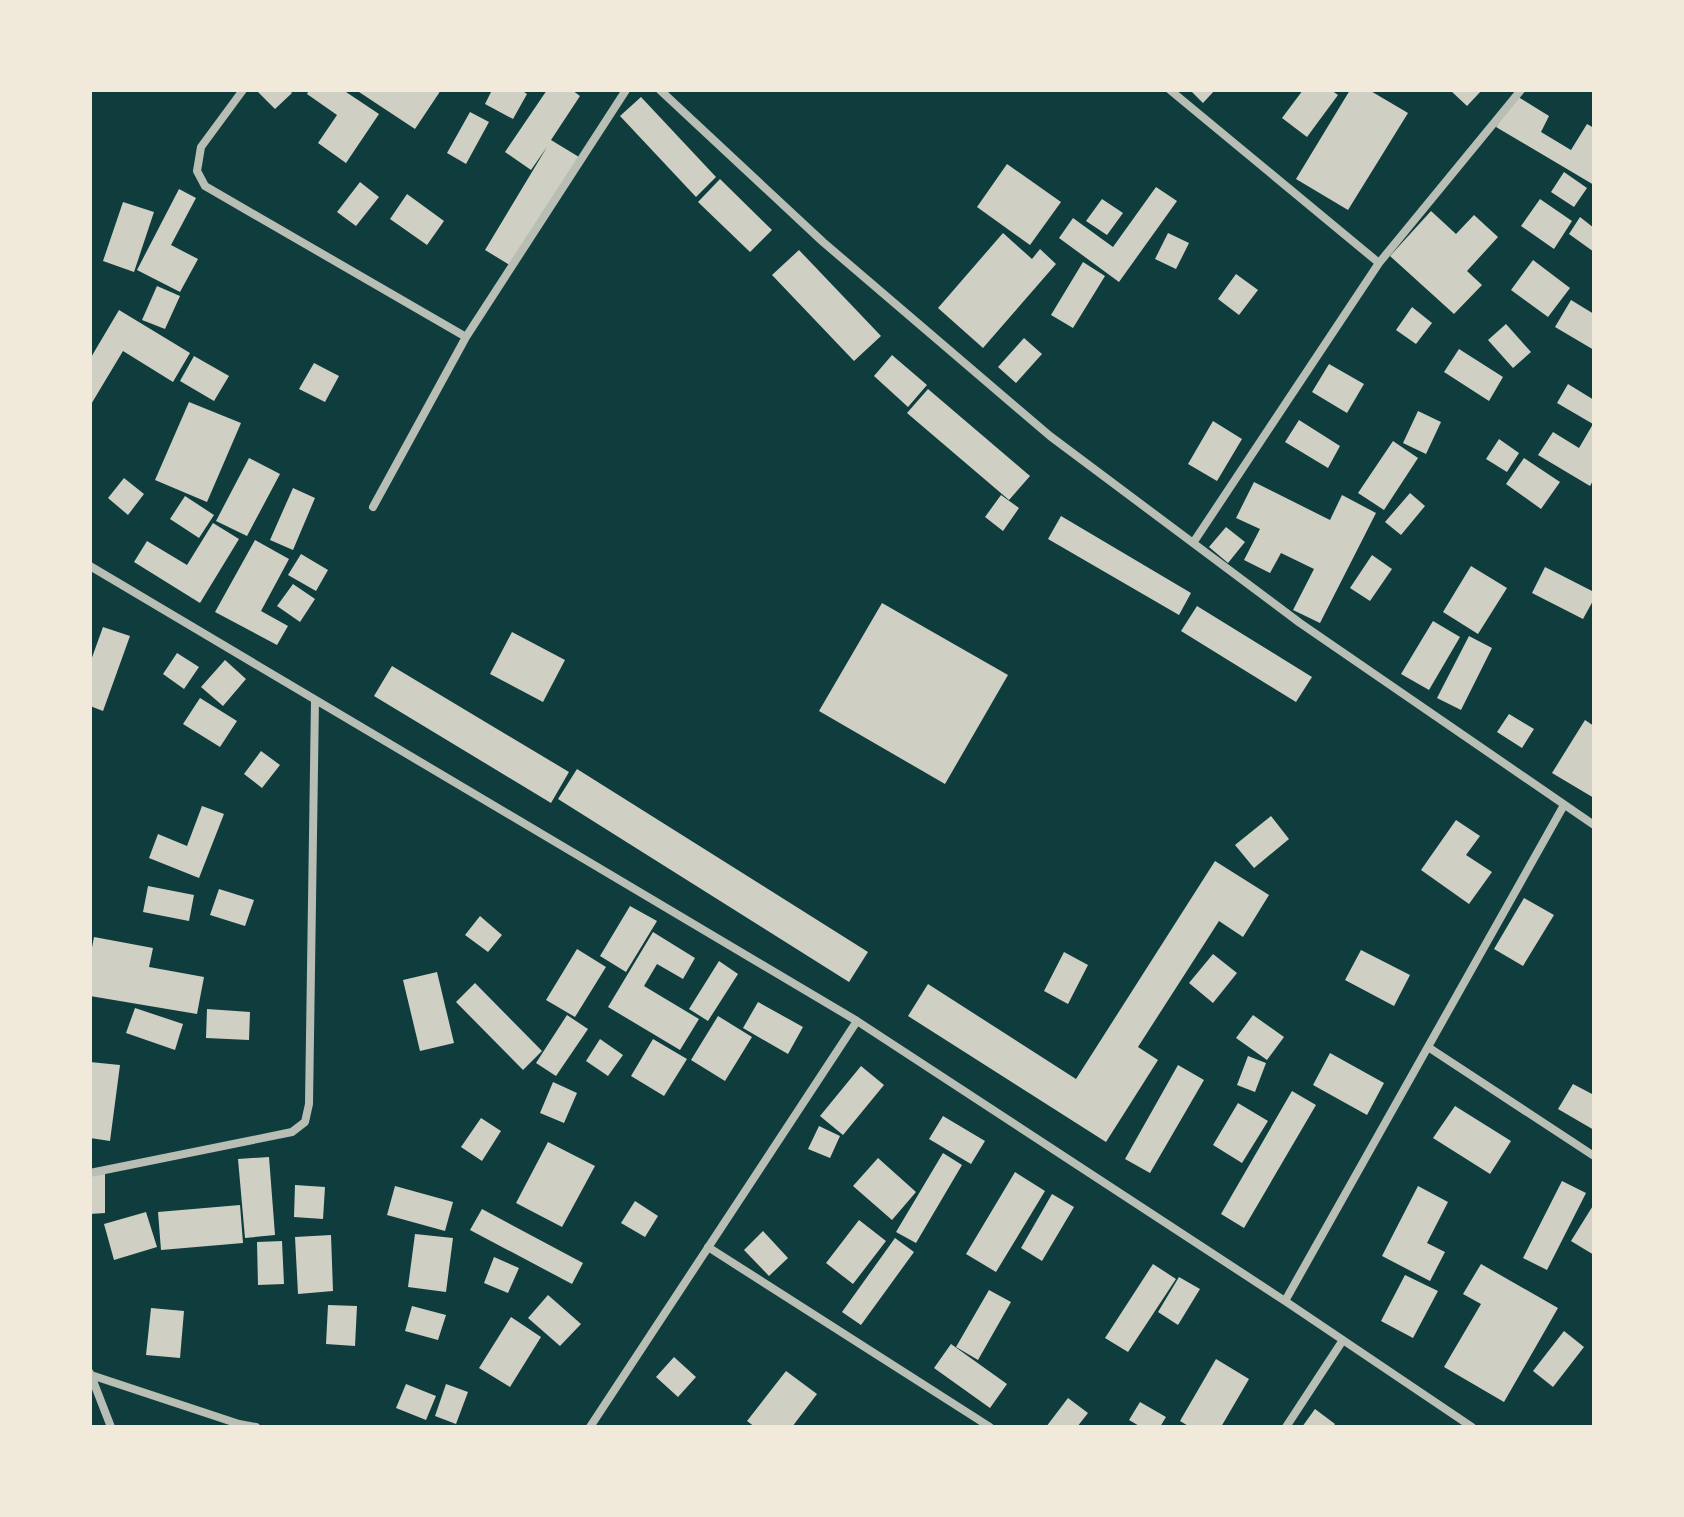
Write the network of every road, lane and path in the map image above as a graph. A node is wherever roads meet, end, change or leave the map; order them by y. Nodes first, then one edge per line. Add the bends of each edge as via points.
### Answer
1 (243, 90) edge
2 (626, 90) edge
3 (660, 90) edge
4 (1170, 90) edge
5 (1521, 90) edge
6 (1379, 263) junction
7 (466, 337) junction
8 (373, 507) dead end
9 (1193, 543) junction
10 (90, 566) edge
11 (315, 700) junction
12 (1564, 805) junction
13 (1594, 825) edge
14 (857, 1021) junction
15 (1428, 1047) junction
16 (1594, 1156) edge
17 (90, 1173) edge
18 (708, 1247) junction
19 (1285, 1301) junction
20 (1343, 1340) junction
21 (91, 1374) edge
22 (111, 1427) edge
23 (256, 1427) edge
24 (590, 1427) edge
25 (990, 1427) edge
26 (1286, 1427) edge
27 (1472, 1427) edge

1 - 7 street via 201,147 197,171 205,186
2 - 7 street
3 - 9 street via 823,242 1050,436
4 - 6 street
5 - 6 street
6 - 9 street
7 - 8 street
9 - 12 street
10 - 11 street
11 - 14 street
11 - 17 street via 305,1122 292,1132
12 - 13 street
12 - 15 street
14 - 18 street
14 - 19 street
15 - 16 street
15 - 19 street
18 - 24 street
18 - 25 street
19 - 20 street
20 - 26 street
20 - 27 street
21 - 22 street
21 - 23 street

